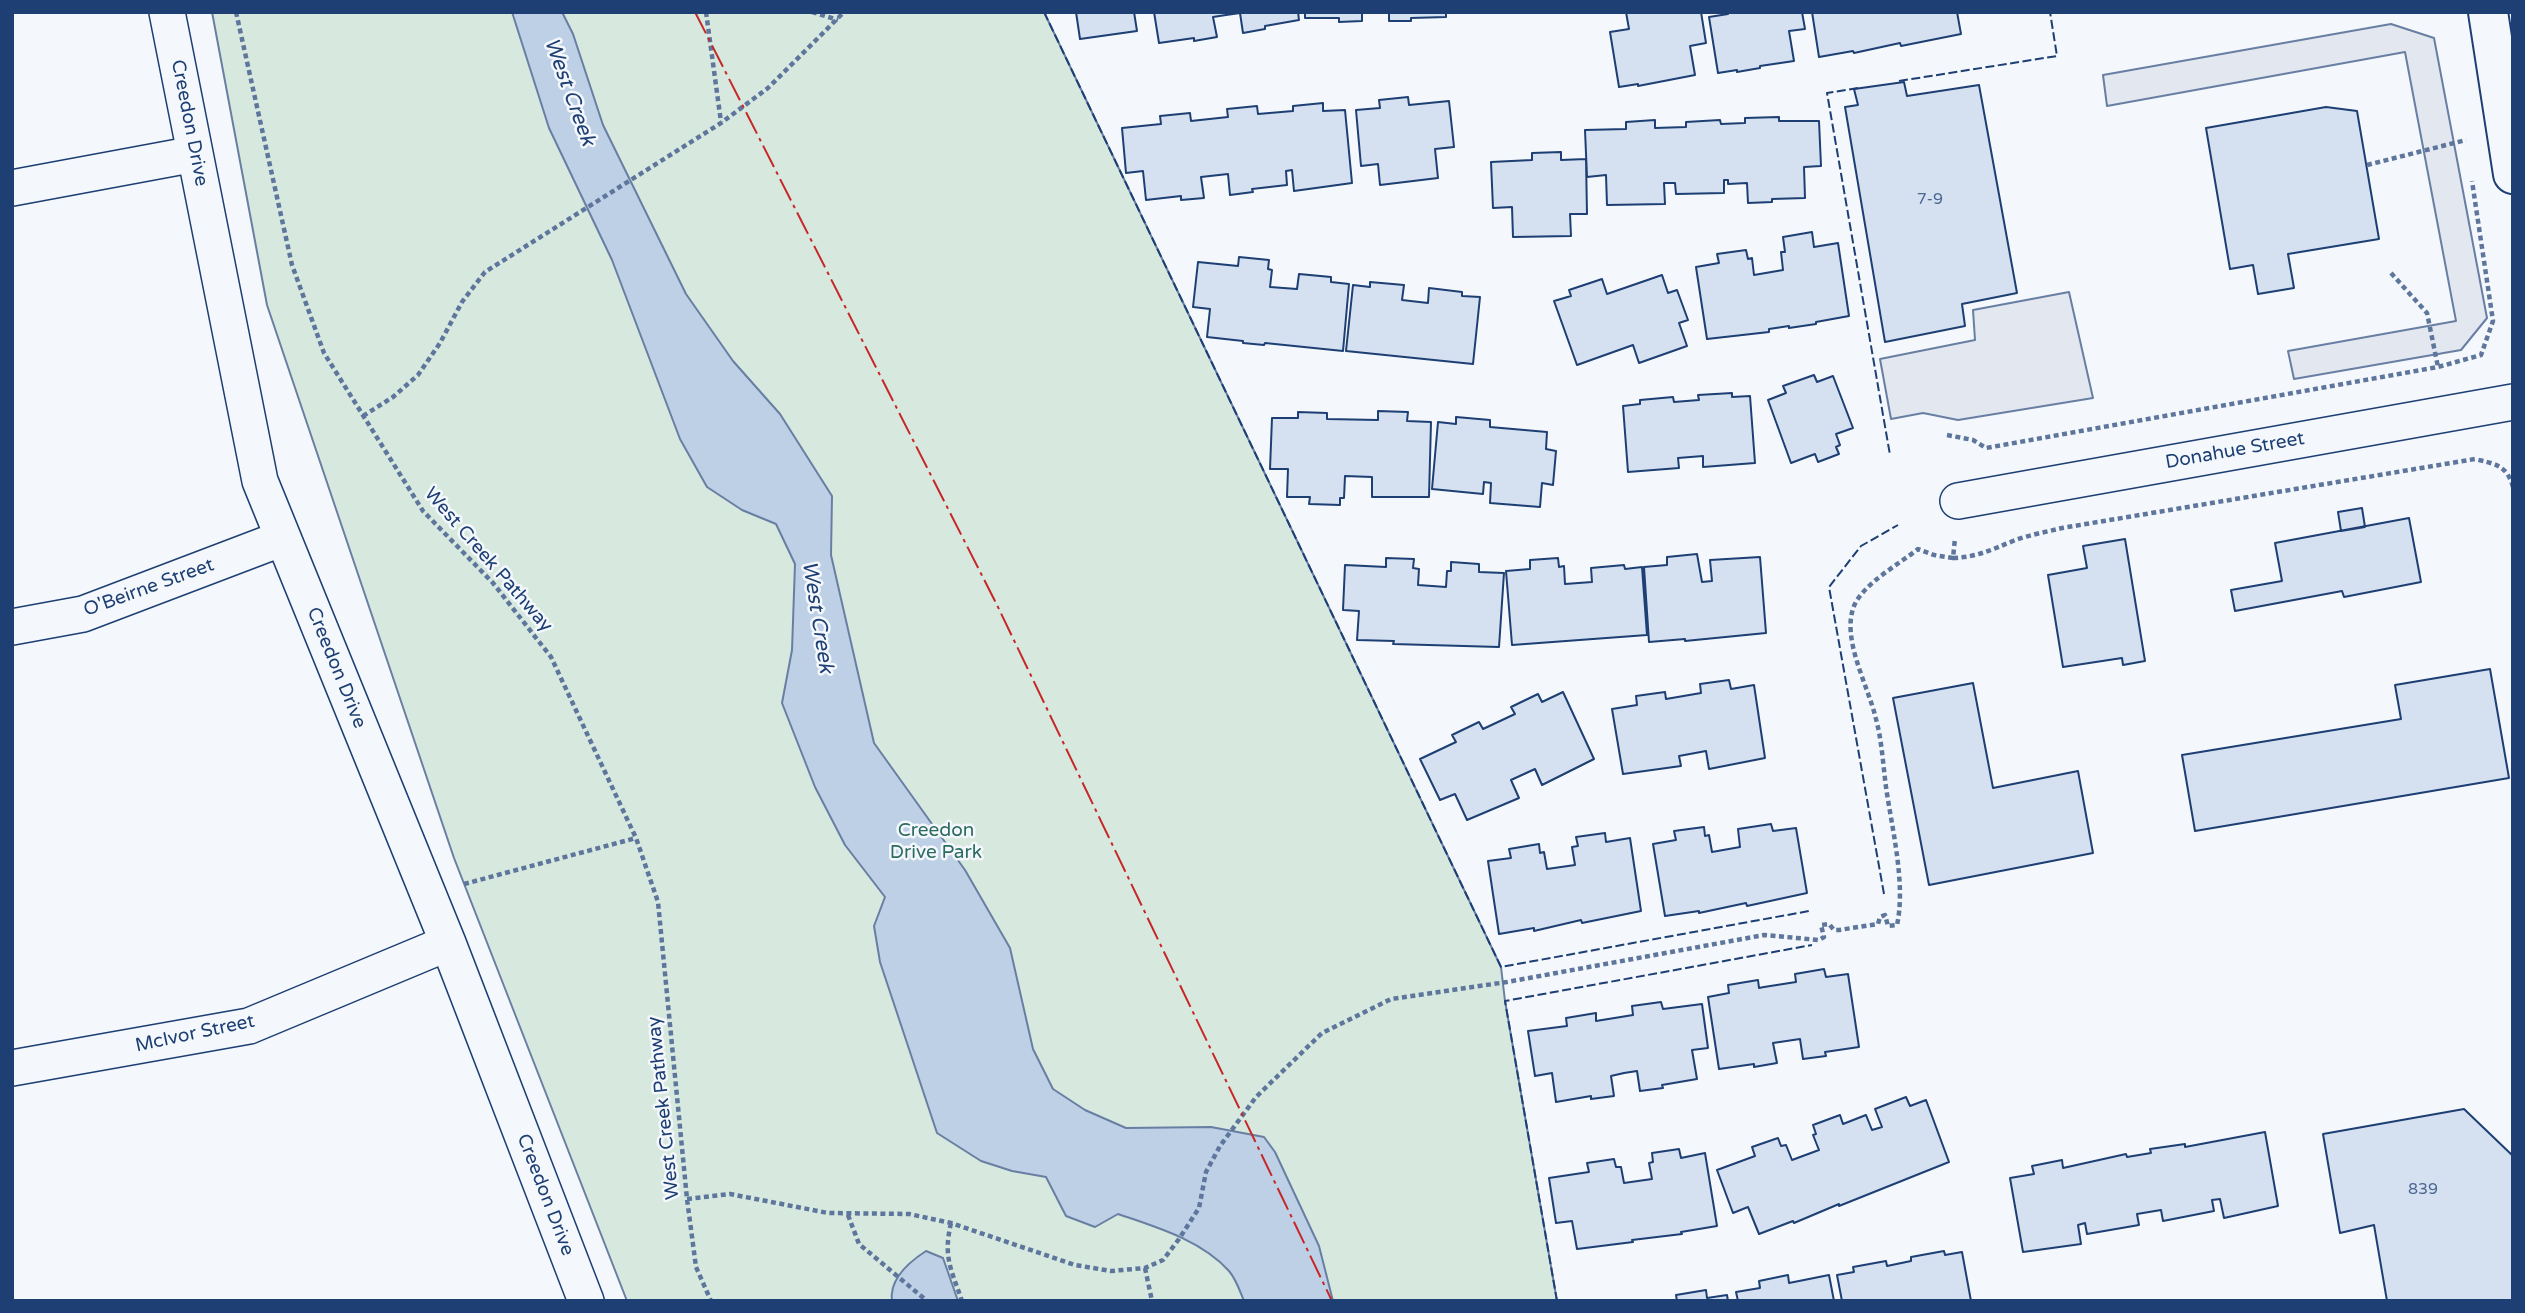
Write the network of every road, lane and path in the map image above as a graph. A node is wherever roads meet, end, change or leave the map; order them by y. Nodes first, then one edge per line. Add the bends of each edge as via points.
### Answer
1 (167, 12) edge
2 (236, 12) edge
3 (706, 12) edge
4 (812, 12) edge
5 (844, 12) edge
6 (2488, 12) edge
7 (838, 20) junction
8 (721, 123) junction
9 (2464, 127) dead end
10 (2466, 140) junction
11 (2468, 153) dead end
12 (195, 154) junction
13 (2367, 165) dead end
14 (2513, 174) edge
15 (2471, 179) dead end
16 (12, 188) edge
17 (2391, 273) dead end
18 (2438, 367) junction
19 (2513, 402) edge
20 (363, 416) junction
21 (1947, 435) dead end
22 (2513, 487) edge
23 (1958, 501) joint
24 (283, 538) junction
25 (1953, 558) junction
26 (12, 627) edge
27 (636, 838) junction
28 (428, 894) junction
29 (448, 943) junction
30 (12, 1068) edge
31 (687, 1199) junction
32 (848, 1215) junction
33 (951, 1223) junction
34 (1145, 1268) junction
35 (586, 1301) edge
36 (711, 1301) edge
37 (927, 1301) edge
38 (962, 1301) edge
39 (1152, 1301) edge

1 - 12 street, Creedon Drive
2 - 20 path, West Creek Pathway via 292,265 324,353
3 - 8 path
4 - 7 path
5 - 7 path
6 - 14 highway
7 - 8 path via 768,88
8 - 20 path via 485,272 418,375
9 - 10 path
10 - 11 path
10 - 13 path
12 - 16 street
12 - 24 street, Creedon Drive via 260,481
15 - 18 path via 2493,321 2481,355
17 - 18 path via 2427,313
18 - 21 path via 1986,447
19 - 23 street, Donahue Street
20 - 27 path, West Creek Pathway via 423,511 493,583 551,657
22 - 25 path via 2510,476 2496,464 2475,459 2062,528 1997,550
23 - 25 path
24 - 26 street, O'Beirne Street via 83,614
24 - 28 street, Creedon Drive
25 - 34 path via 1917,550 1870,585 1855,604 1850,621 1851,639 1877,720 1898,867 1897,925 1888,926 1885,915 1878,925 1839,930 1821,925 1824,937 1819,940 1764,935 1391,999 1322,1033 1256,1097 1206,1172 1199,1208 1163,1260
27 - 28 path
27 - 31 path, West Creek Pathway via 658,902
28 - 29 street, Creedon Drive
29 - 30 street, McIvor Street via 249,1026
29 - 35 street, Creedon Drive
31 - 32 path via 730,1194
31 - 36 path, West Creek Pathway via 696,1267
32 - 33 path via 909,1214
32 - 37 path via 859,1244
33 - 34 path via 1075,1265 1111,1272
33 - 38 path via 947,1255
34 - 39 path

